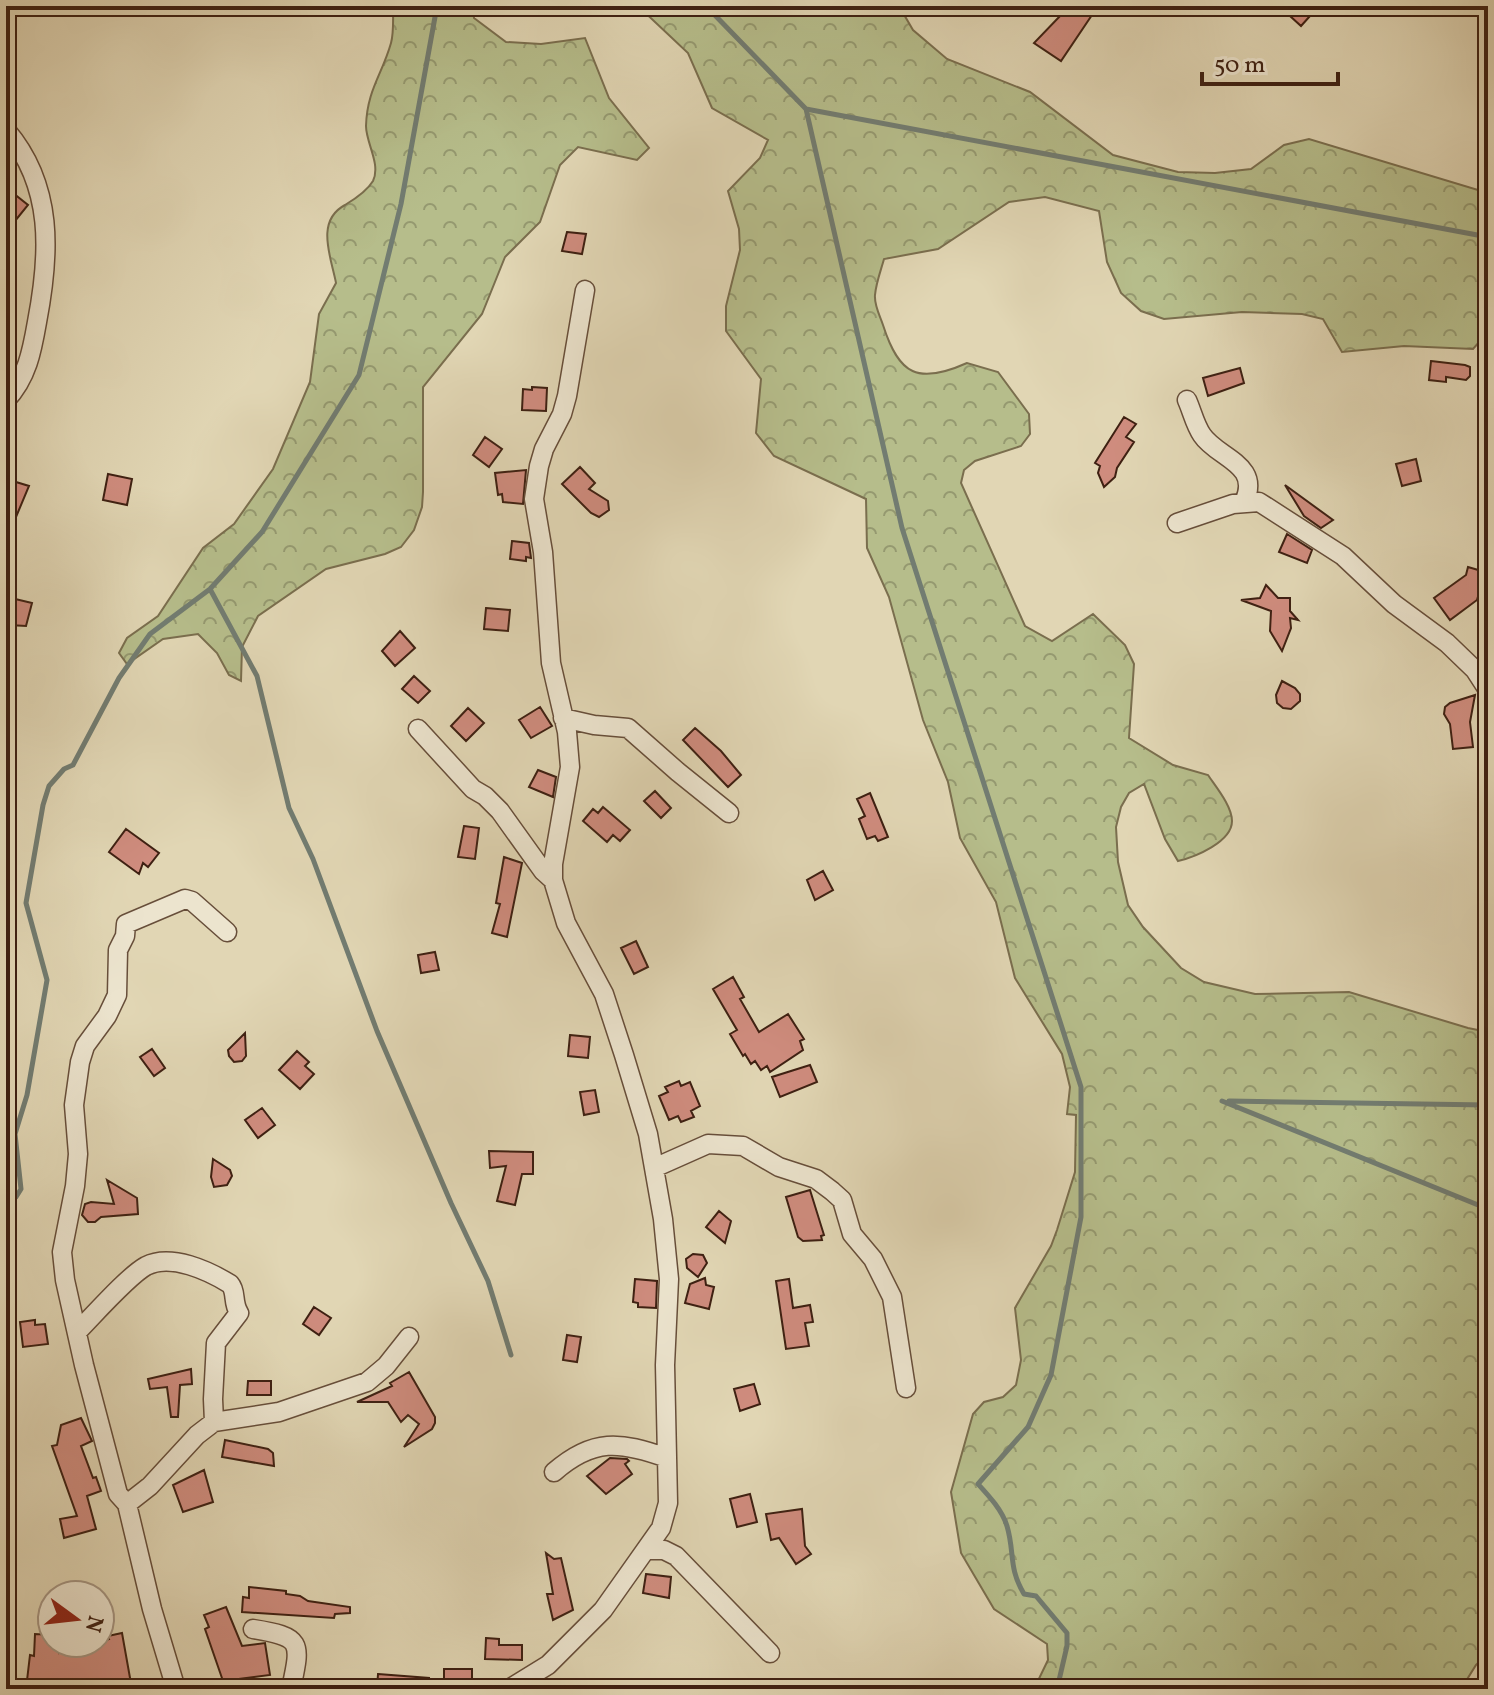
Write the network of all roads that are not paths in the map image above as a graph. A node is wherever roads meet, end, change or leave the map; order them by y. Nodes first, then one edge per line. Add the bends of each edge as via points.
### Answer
1 (6, 130) edge
2 (585, 290) dead end
3 (6, 400) edge
4 (1187, 400) dead end
5 (1244, 502) junction
6 (1177, 523) dead end
7 (1488, 690) edge
8 (563, 718) junction
9 (418, 729) dead end
10 (729, 813) dead end
11 (553, 880) junction
12 (227, 932) dead end
13 (654, 1168) junction
14 (77, 1332) junction
15 (409, 1337) dead end
16 (906, 1388) dead end
17 (214, 1422) junction
18 (667, 1458) junction
19 (554, 1472) dead end
20 (127, 1504) junction
21 (646, 1550) junction
22 (253, 1629) dead end
23 (770, 1653) dead end
24 (176, 1689) edge
25 (291, 1689) edge
26 (509, 1689) edge

1 - 3 street via 29,165 48,242 31,355
2 - 8 street via 567,396 544,449 534,499 551,663
4 - 5 street via 1202,435 1245,472
5 - 6 street
5 - 7 street via 1259,502 1343,556 1394,604 1447,643
8 - 10 street via 628,728
8 - 11 street via 570,767
9 - 11 street via 500,811
11 - 13 street via 566,923 604,994
12 - 14 street via 190,900 126,924 118,950 117,995 85,1046 74,1105 78,1154 62,1252
13 - 16 street via 708,1144 743,1146 832,1191 842,1200 852,1234 873,1259 892,1297
13 - 18 street via 669,1279
14 - 17 street via 147,1265 188,1265 230,1284 239,1313 216,1343
14 - 20 street via 118,1494
15 - 17 street via 367,1382 279,1412
17 - 20 street
18 - 19 street via 609,1444 596,1446
18 - 21 street via 665,1517
20 - 24 street
21 - 23 street via 676,1556
21 - 26 street via 603,1610 548,1665
22 - 25 street via 282,1633 294,1642

